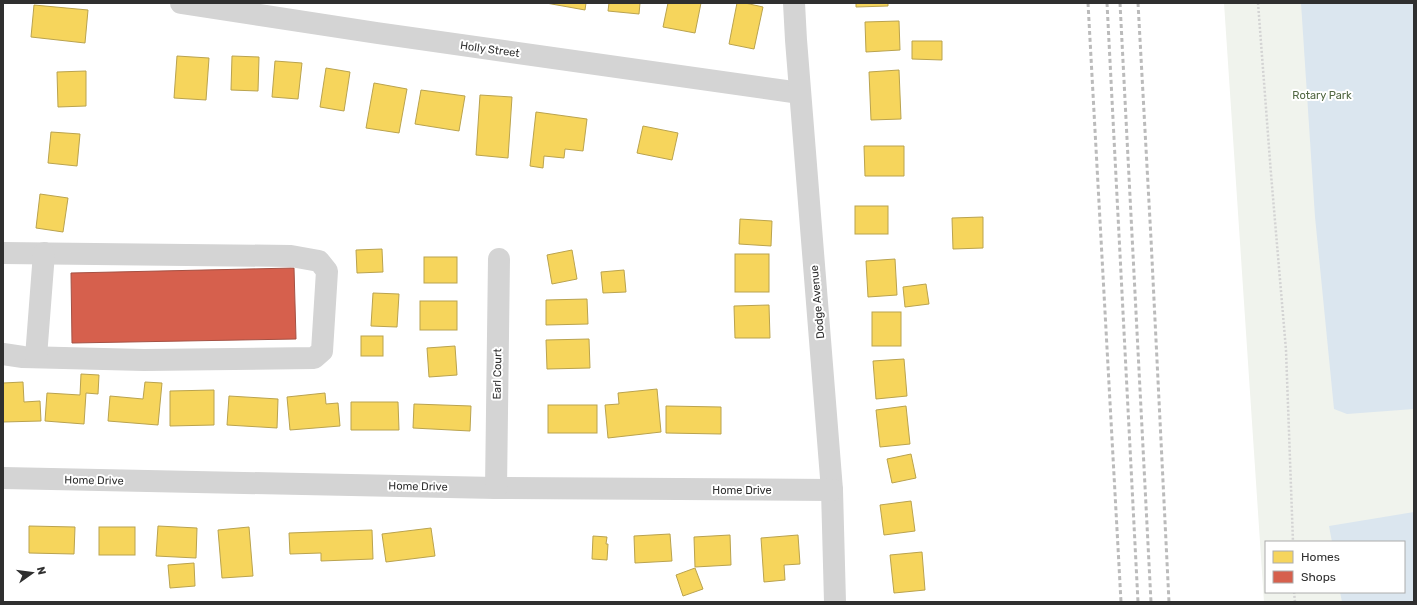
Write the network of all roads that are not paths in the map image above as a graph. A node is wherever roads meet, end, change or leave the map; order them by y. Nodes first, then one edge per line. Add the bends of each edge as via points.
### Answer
1 (181, 3) edge
2 (794, 3) edge
3 (800, 94) junction
4 (3, 253) edge
5 (44, 254) junction
6 (499, 260) dead end
7 (3, 354) edge
8 (36, 357) junction
9 (3, 478) edge
10 (496, 488) junction
11 (832, 490) junction
12 (835, 602) edge

1 - 3 street, Holly Street
2 - 3 street, Dodge Avenue
3 - 11 street, Dodge Avenue
4 - 5 street
5 - 8 street
5 - 8 street via 291,256 319,261 327,272 322,351 314,358 144,360
6 - 10 street, Earl Court
7 - 8 street
9 - 10 street, Home Drive
10 - 11 street, Home Drive
11 - 12 street, Dodge Avenue

